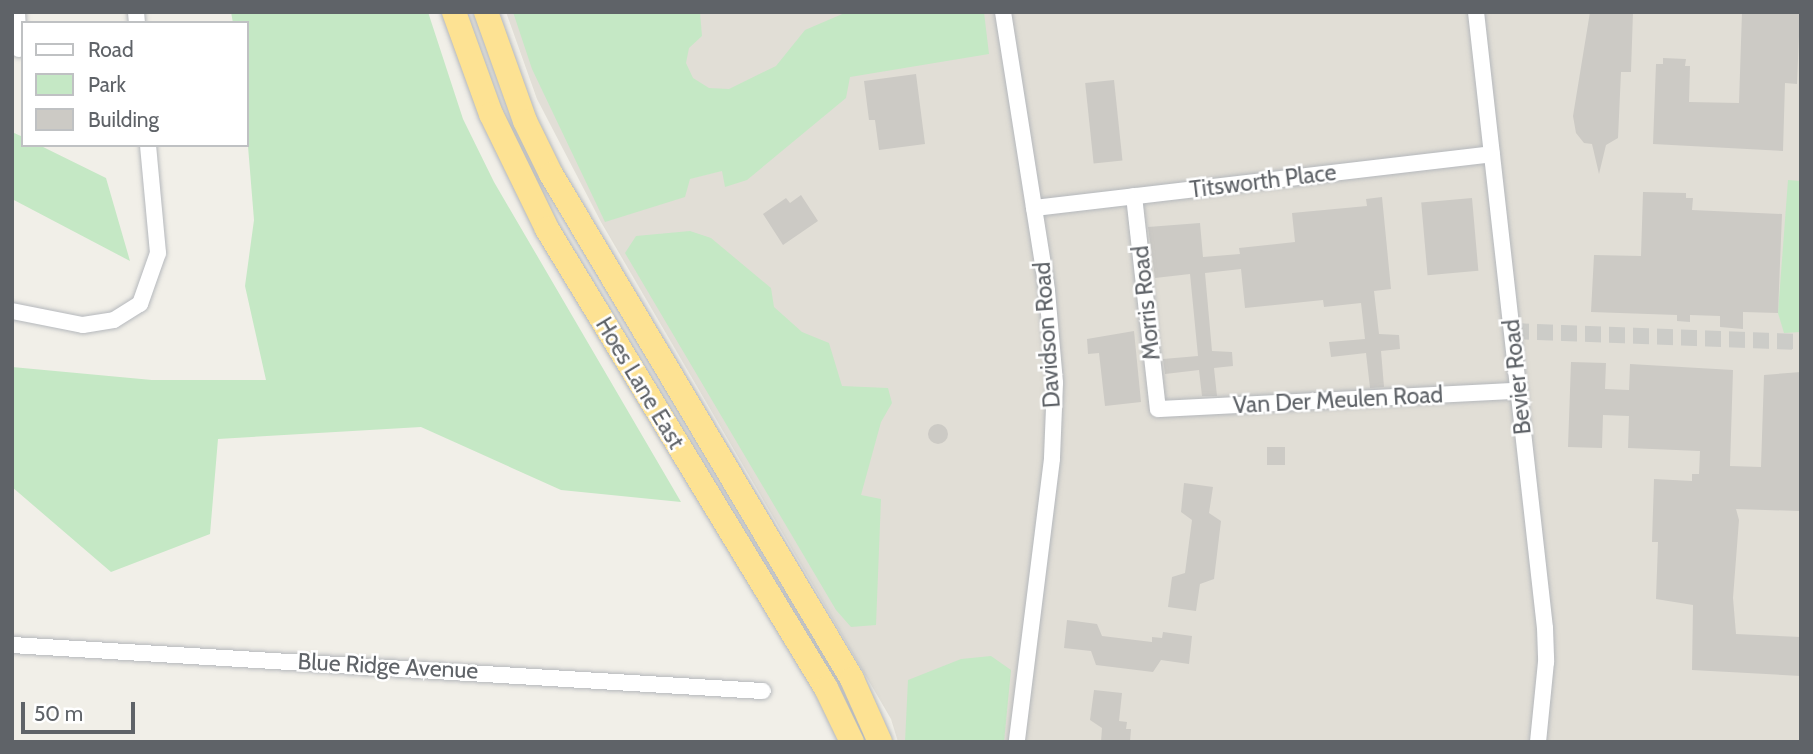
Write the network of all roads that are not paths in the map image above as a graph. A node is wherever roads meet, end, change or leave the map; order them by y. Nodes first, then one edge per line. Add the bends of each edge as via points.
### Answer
1 (17, 12) edge
2 (454, 12) edge
3 (486, 12) edge
4 (1003, 12) edge
5 (1476, 12) edge
6 (18, 49) edge
7 (148, 147) edge
8 (1492, 154) junction
9 (1134, 197) junction
10 (1034, 208) junction
11 (12, 311) edge
12 (1519, 391) junction
13 (1158, 409) joint
14 (12, 645) edge
15 (763, 691) dead end
16 (852, 742) edge
17 (880, 742) edge
18 (1017, 742) edge
19 (1538, 742) edge

1 - 6 street
2 - 16 highway, Hoes Lane East via 491,114 547,229 826,688
3 - 17 highway, Hoes Lane East via 525,121 551,174 852,679
4 - 10 street, Davidson Road
5 - 8 street, Bevier Road
7 - 11 street via 158,253 140,304 114,320 83,325
8 - 9 street, Titsworth Place
8 - 12 street, Bevier Road
9 - 10 street, Titsworth Place
9 - 13 street, Morris Road
10 - 18 street, Davidson Road via 1055,383 1050,472
12 - 13 street, Van Der Meulen Road
12 - 19 street, Bevier Road via 1545,628
14 - 15 street, Blue Ridge Avenue

